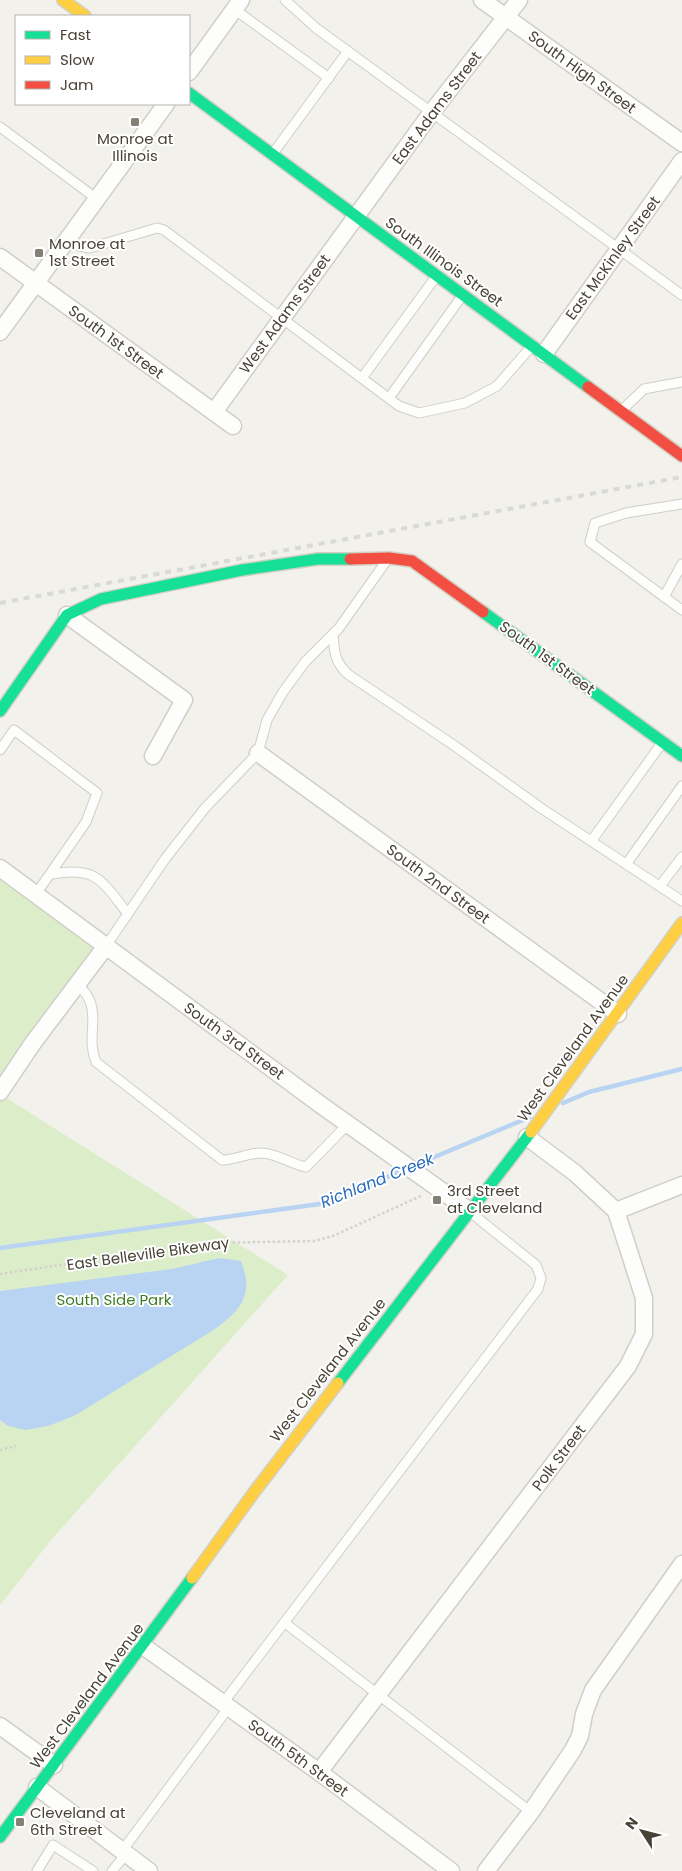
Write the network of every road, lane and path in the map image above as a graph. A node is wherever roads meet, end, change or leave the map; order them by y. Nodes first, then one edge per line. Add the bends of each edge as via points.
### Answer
1 (62, 0) edge
2 (286, 0) edge
3 (482, 0) edge
4 (519, 0) edge
5 (238, 5) edge
6 (84, 15) edge
7 (506, 18) junction
8 (348, 51) junction
9 (190, 71) edge
10 (329, 78) junction
11 (190, 94) edge
12 (165, 105) edge
13 (432, 112) junction
14 (0, 127) edge
15 (682, 143) edge
16 (272, 154) junction
17 (682, 161) edge
18 (97, 199) junction
19 (356, 216) junction
20 (68, 238) junction
21 (620, 249) junction
22 (0, 257) edge
23 (437, 275) junction
24 (36, 283) junction
25 (463, 294) junction
26 (682, 295) edge
27 (282, 319) junction
28 (0, 332) edge
29 (538, 350) junction
30 (362, 378) junction
31 (682, 382) edge
32 (389, 398) junction
33 (621, 410) junction
34 (214, 412) junction
35 (233, 426) dead end
36 (682, 456) edge
37 (682, 504) edge
38 (389, 558) junction
39 (682, 564) edge
40 (664, 597) junction
41 (682, 610) edge
42 (68, 615) junction
43 (333, 634) junction
44 (0, 711) edge
45 (663, 742) junction
46 (0, 750) edge
47 (258, 753) junction
48 (153, 756) dead end
49 (682, 756) edge
50 (682, 786) edge
51 (592, 840) junction
52 (682, 856) edge
53 (627, 863) junction
54 (0, 868) edge
55 (52, 874) junction
56 (660, 886) junction
57 (36, 894) junction
58 (682, 901) edge
59 (128, 914) junction
60 (682, 923) edge
61 (106, 946) junction
62 (77, 984) junction
63 (618, 1014) junction
64 (0, 1092) edge
65 (348, 1124) junction
66 (529, 1134) junction
67 (431, 1184) junction
68 (682, 1185) edge
69 (470, 1211) junction
70 (616, 1211) junction
71 (0, 1274) edge
72 (16, 1446) dead end
73 (0, 1450) edge
74 (682, 1564) edge
75 (284, 1623) junction
76 (144, 1646) junction
77 (379, 1694) junction
78 (226, 1705) junction
79 (0, 1726) edge
80 (54, 1764) junction
81 (319, 1772) junction
82 (37, 1787) junction
83 (531, 1812) junction
84 (0, 1836) edge
85 (124, 1853) junction
86 (37, 1871) edge
87 (93, 1871) edge
88 (112, 1871) edge
89 (149, 1871) edge
90 (451, 1871) edge
91 (486, 1871) edge

1 - 6 street
2 - 8 lane via 316,28
3 - 7 street, South High Street
4 - 7 street, East Adams Street
5 - 9 street
5 - 10 lane
7 - 13 street, East Adams Street
7 - 15 street, South High Street
8 - 10 lane
8 - 13 lane
10 - 16 lane
11 - 16 street, South Illinois Street
12 - 18 street
13 - 19 street, East Adams Street
13 - 21 lane
14 - 18 lane
16 - 19 street, South Illinois Street
17 - 21 street, East McKinley Street
18 - 20 street
19 - 23 street, South Illinois Street
19 - 27 street, West Adams Street
20 - 24 street
20 - 27 lane via 79,246 90,248 157,228 164,230
21 - 26 lane
21 - 29 street, East McKinley Street
22 - 24 street, South 1st Street
23 - 25 street, South Illinois Street
23 - 30 lane
24 - 28 street
24 - 34 street, South 1st Street
25 - 29 street, South Illinois Street
25 - 32 lane
27 - 30 lane
27 - 34 street, West Adams Street
29 - 32 lane via 497,386 465,404 419,413 399,406
29 - 33 street, South Illinois Street
30 - 32 lane
31 - 33 lane via 644,389
33 - 36 street, South Illinois Street
34 - 35 street, South 1st Street
37 - 40 lane via 626,513 595,523 590,542
38 - 42 street via 318,559 242,570 102,599
38 - 43 lane
38 - 45 street, South 1st Street via 412,561
39 - 40 lane
40 - 41 lane
42 - 44 street
42 - 48 street via 184,700
43 - 47 lane via 305,662 283,692 267,720
43 - 51 lane via 334,653 349,675
45 - 49 street, South 1st Street
45 - 51 lane
46 - 55 lane via 14,730 97,793 86,822
47 - 59 lane via 205,808
47 - 63 street, South 2nd Street
50 - 53 lane
51 - 53 lane
52 - 56 lane
53 - 56 lane
54 - 57 street, South 3rd Street
55 - 57 lane
55 - 59 lane via 74,870 95,876
56 - 58 lane
57 - 61 street, South 3rd Street
59 - 61 lane
60 - 63 street, West Cleveland Avenue
61 - 62 street
61 - 65 street, South 3rd Street
62 - 64 street
62 - 65 lane via 87,992 93,1008 93,1054 96,1062 222,1160 259,1153 306,1167
63 - 66 street, West Cleveland Avenue
65 - 67 street, South 3rd Street
66 - 69 street, West Cleveland Avenue
66 - 70 street, Polk Street
67 - 69 street, South 3rd Street
67 - 71 path, East Belleville Bikeway via 423,1196 401,1207 314,1241 204,1243
68 - 70 street
69 - 75 lane via 536,1265 541,1278 538,1289
69 - 76 street, West Cleveland Avenue via 255,1491
70 - 77 street, Polk Street via 644,1298 644,1334 628,1366
72 - 73 path
74 - 83 street via 593,1690 579,1741
75 - 77 lane
75 - 78 lane
76 - 78 street, South 5th Street
76 - 80 street, West Cleveland Avenue
77 - 81 street, Polk Street
77 - 83 lane
78 - 81 street, South 5th Street
78 - 85 lane
79 - 80 street
80 - 82 street, West Cleveland Avenue
81 - 90 street, South 5th Street
82 - 84 street, West Cleveland Avenue
82 - 85 street
83 - 91 street
85 - 88 lane
85 - 89 street
86 - 87 lane via 54,1845

